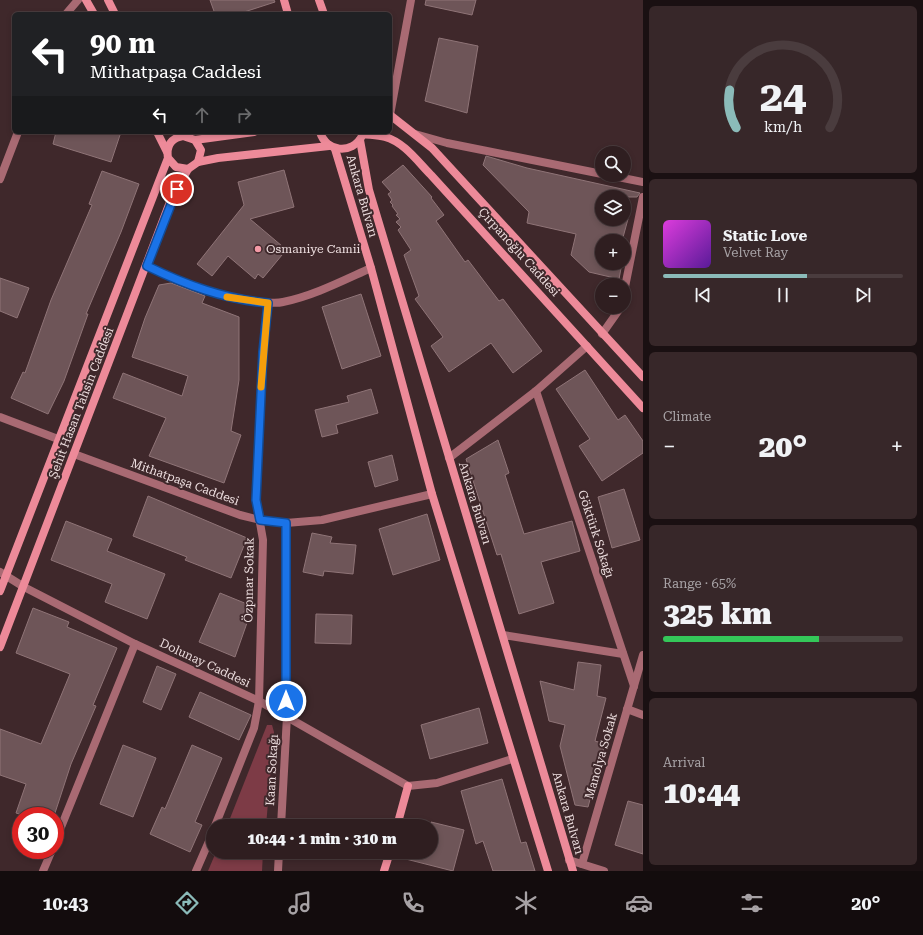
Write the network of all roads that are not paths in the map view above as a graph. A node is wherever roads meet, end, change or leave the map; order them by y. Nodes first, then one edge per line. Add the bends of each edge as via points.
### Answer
1 (78, 0) edge
2 (86, 0) edge
3 (108, 0) edge
4 (284, 0) edge
5 (319, 0) edge
6 (411, 0) edge
7 (68, 12) edge
8 (93, 12) edge
9 (115, 12) edge
10 (287, 12) edge
11 (323, 12) edge
12 (392, 104) edge
13 (392, 117) edge
14 (17, 134) edge
15 (158, 134) edge
16 (182, 134) edge
17 (239, 134) edge
18 (321, 134) edge
19 (415, 134) junction
20 (362, 135) edge
21 (195, 140) junction
22 (332, 147) junction
23 (168, 155) junction
24 (198, 162) junction
25 (188, 169) junction
26 (595, 173) edge
27 (0, 179) edge
28 (631, 180) edge
29 (643, 182) edge
30 (643, 197) edge
31 (147, 266) junction
32 (371, 268) junction
33 (627, 278) edge
34 (268, 303) junction
35 (616, 314) edge
36 (602, 334) junction
37 (587, 346) junction
38 (643, 377) edge
39 (536, 391) junction
40 (643, 408) edge
41 (0, 417) edge
42 (58, 439) junction
43 (74, 454) junction
44 (449, 458) junction
45 (432, 494) junction
46 (260, 520) junction
47 (286, 523) junction
48 (3, 573) edge
49 (24, 587) junction
50 (0, 591) edge
51 (503, 635) junction
52 (135, 644) junction
53 (0, 647) edge
54 (623, 654) junction
55 (643, 655) edge
56 (634, 686) junction
57 (259, 701) junction
58 (628, 709) junction
59 (643, 715) edge
60 (287, 716) junction
61 (512, 759) junction
62 (408, 786) junction
63 (218, 819) edge
64 (280, 819) edge
65 (399, 819) edge
66 (64, 820) edge
67 (206, 848) edge
68 (48, 859) edge
69 (279, 859) edge
70 (388, 859) edge
71 (569, 860) junction
72 (582, 864) junction
73 (43, 871) edge
74 (196, 871) edge
75 (278, 871) edge
76 (384, 871) edge
77 (548, 871) edge
78 (573, 871) edge
79 (604, 871) edge

1 - 7 street
2 - 8 main road
3 - 9 main road
4 - 10 main road
5 - 11 main road
6 - 12 street
13 - 19 main road, Çırpanoğlu Caddesi
14 - 27 street
15 - 23 main road
16 - 21 main road, Şehit Hasan Tahsin Caddesi
16 - 23 main road, Şehit Hasan Tahsin Caddesi via 172,140
17 - 21 main road, Şehit Hasan Tahsin Caddesi
18 - 22 main road, Ankara Bulvarı
19 - 26 street via 447,143
19 - 36 main road, Çırpanoğlu Caddesi via 446,163
20 - 22 main road, Ankara Bulvarı via 349,148
20 - 37 main road, Çırpanoğlu Caddesi via 385,137 402,146 457,201
20 - 44 main road, Ankara Bulvarı via 369,190
21 - 24 main road via 201,150
22 - 24 main road, Şehit Hasan Tahsin Caddesi
22 - 32 main road, Ankara Bulvarı
23 - 25 main road via 176,167
23 - 42 main road, Şehit Hasan Tahsin Caddesi
24 - 25 main road, Şehit Hasan Tahsin Caddesi
25 - 31 main road, Şehit Hasan Tahsin Caddesi via 170,202
28 - 29 street
30 - 33 street
31 - 34 street via 200,289 224,296
31 - 43 main road, Şehit Hasan Tahsin Caddesi
32 - 34 street via 301,297 281,303
32 - 45 main road, Ankara Bulvarı
34 - 46 street, Özpınar Sokak via 263,352 256,500
35 - 36 street
36 - 38 main road, Çırpanoğlu Caddesi
37 - 39 street
37 - 40 main road, Çırpanoğlu Caddesi
39 - 44 street
39 - 54 street, Göktürk Sokağı
41 - 42 street
42 - 48 main road, Şehit Hasan Tahsin Caddesi
43 - 46 street, Mithatpaşa Caddesi
43 - 49 main road, Şehit Hasan Tahsin Caddesi
44 - 51 main road, Ankara Bulvarı
45 - 47 street, Mithatpaşa Caddesi via 322,520
45 - 61 main road, Ankara Bulvarı
46 - 47 street, Mithatpaşa Caddesi
46 - 57 street, Özpınar Sokak via 263,540
47 - 60 street, Kaan Sokağı
48 - 49 street, Dolunay Caddesi
48 - 50 main road, Şehit Hasan Tahsin Caddesi
49 - 52 street, Dolunay Caddesi
49 - 53 main road, Şehit Hasan Tahsin Caddesi
51 - 54 street
51 - 71 main road, Ankara Bulvarı
52 - 57 street, Dolunay Caddesi
52 - 66 street
54 - 56 street, Göktürk Sokağı
55 - 56 street, Manolya Sokak
56 - 58 street, Manolya Sokak
57 - 60 street, Dolunay Caddesi
57 - 63 street, Özpınar Sokak via 254,728
58 - 59 street
58 - 72 street, Manolya Sokak
60 - 62 street, Dolunay Caddesi
60 - 64 street, Kaan Sokağı
61 - 62 street via 437,783
61 - 77 main road, Ankara Bulvarı
62 - 65 main road
67 - 74 street
68 - 73 street
69 - 75 street
70 - 76 main road
71 - 72 street
71 - 78 main road, Ankara Bulvarı
72 - 79 street

